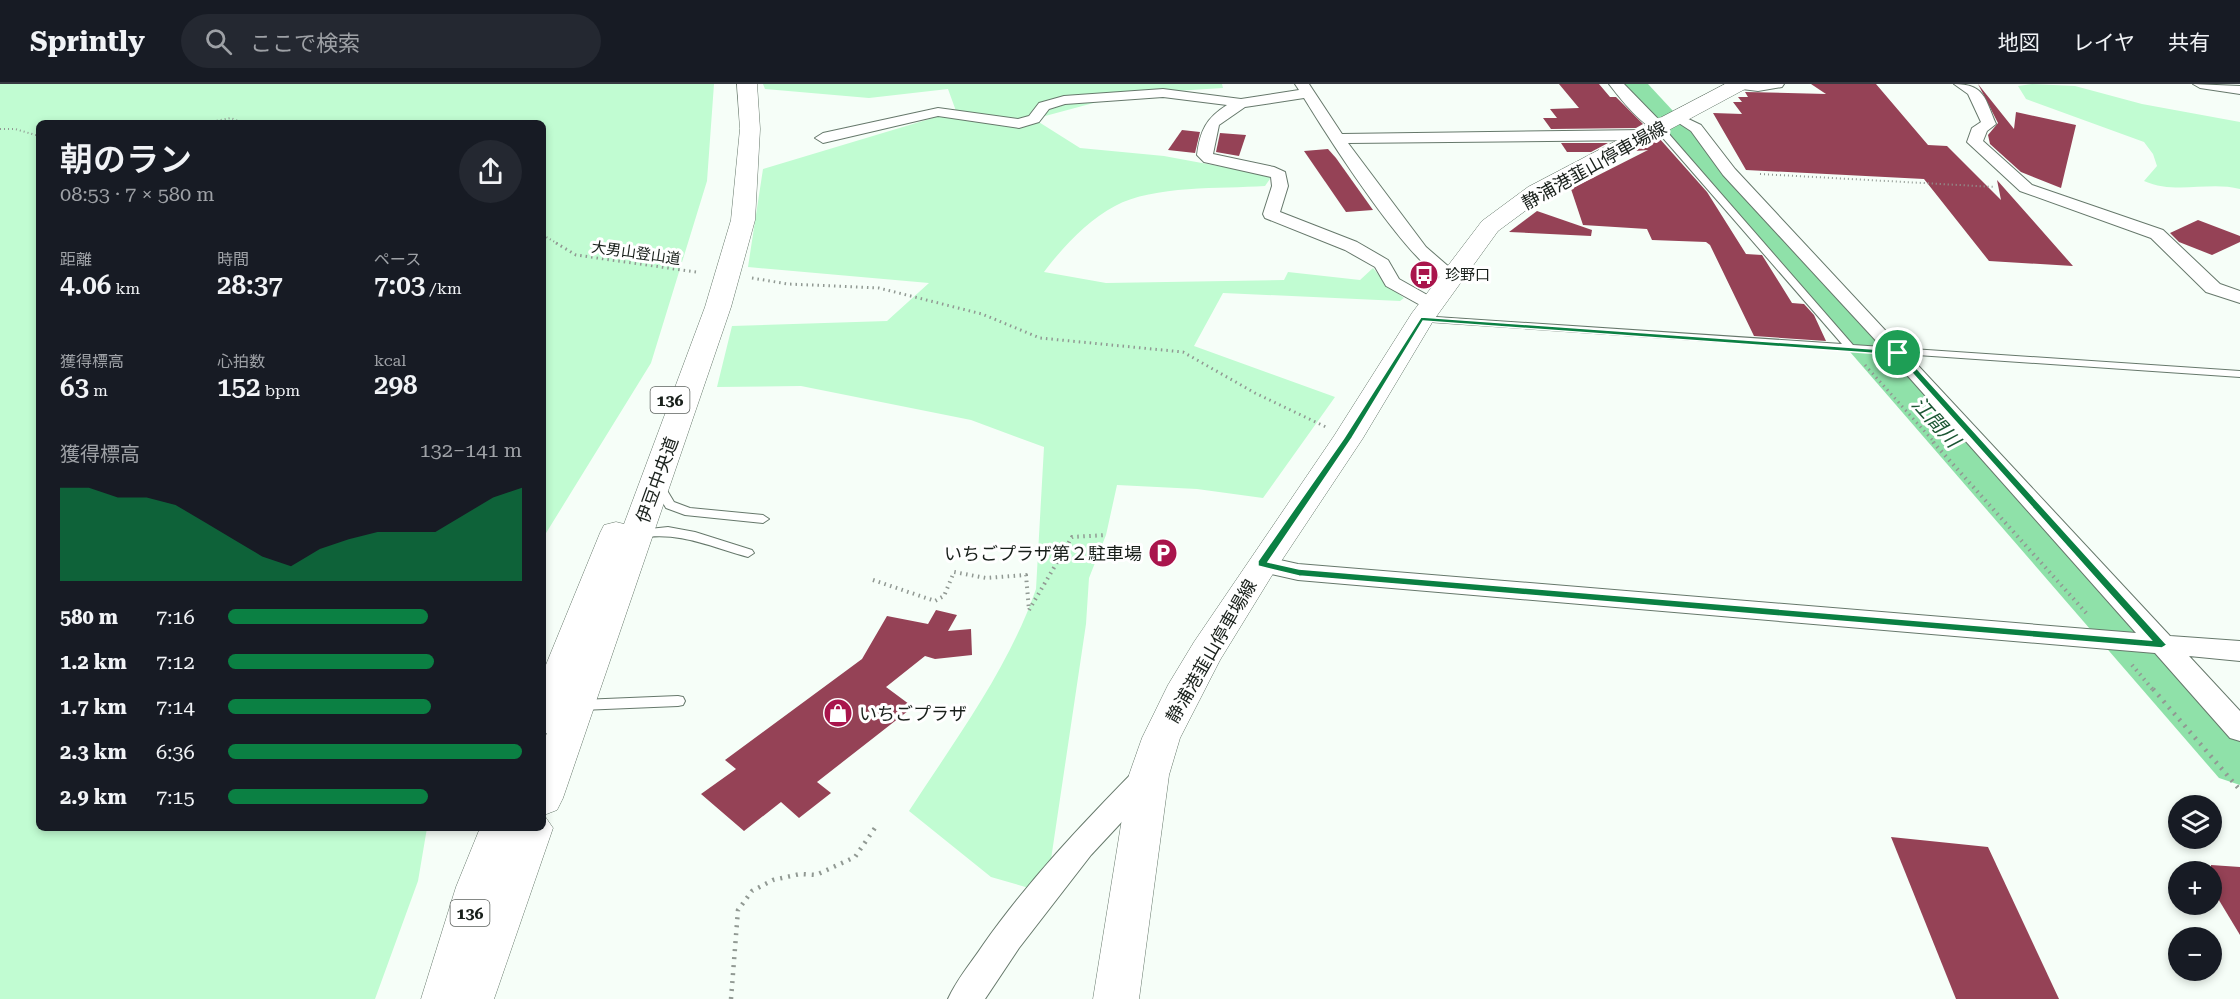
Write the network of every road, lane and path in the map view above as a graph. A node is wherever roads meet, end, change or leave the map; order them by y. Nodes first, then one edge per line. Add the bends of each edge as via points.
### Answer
1 (738, 84) edge
2 (747, 84) edge
3 (1616, 84) edge
4 (1740, 84) edge
5 (1776, 84) edge
6 (1961, 84) edge
7 (2200, 84) edge
8 (1305, 88) edge
9 (2240, 90) edge
10 (1241, 103) junction
11 (221, 120) edge
12 (236, 120) edge
13 (1664, 125) junction
14 (0, 129) edge
15 (36, 135) edge
16 (823, 138) dead end
17 (1337, 139) junction
18 (1729, 172) junction
19 (2026, 188) junction
20 (546, 237) edge
21 (696, 272) dead end
22 (1450, 277) junction
23 (751, 278) dead end
24 (2240, 297) edge
25 (1426, 312) junction
26 (1856, 349) junction
27 (1892, 352) junction
28 (2240, 374) edge
29 (1348, 438) junction
30 (657, 481) junction
31 (763, 519) dead end
32 (638, 534) junction
33 (1106, 535) dead end
34 (748, 553) dead end
35 (1262, 564) junction
36 (873, 580) dead end
37 (2112, 642) junction
38 (2154, 644) junction
39 (2240, 651) edge
40 (557, 701) edge
41 (678, 701) dead end
42 (2240, 729) edge
43 (1149, 775) junction
44 (546, 777) edge
45 (2240, 790) edge
46 (878, 825) dead end
47 (500, 831) edge
48 (531, 831) edge
49 (478, 887) junction
50 (497, 926) junction
51 (439, 999) edge
52 (444, 999) edge
53 (471, 999) edge
54 (490, 999) edge
55 (731, 999) edge
56 (965, 999) edge
57 (1116, 999) edge

1 - 40 main road, 伊豆中央道 / 136 via 741,124 726,235 706,304
2 - 30 main road, 伊豆中央道 / 136 via 750,129 743,220 718,307
3 - 13 street via 1648,120
4 - 5 street
4 - 13 main road, 静浦港韮山停車場線
6 - 19 street via 1974,92 1989,124 1980,128 1975,142
7 - 9 street
8 - 10 street
8 - 17 street
10 - 16 street via 1163,93 1064,100 1044,106 1034,119 1019,124 938,112
10 - 25 street via 1206,131 1204,155 1279,175 1280,186 1271,214 1351,246 1382,264 1392,282
11 - 12 path
13 - 17 street
13 - 18 street via 1696,128
13 - 22 main road, 静浦港韮山停車場線 via 1527,199 1490,226
13 - 26 lane
14 - 15 path
17 - 22 street via 1420,251
18 - 19 path
18 - 27 street
19 - 24 street via 2157,234 2213,288
20 - 21 path, 大男山登山道 via 576,255
22 - 25 main road, 静浦港韮山停車場線
23 - 29 path via 788,284 879,288 982,314 1040,338 1182,352
25 - 26 lane
25 - 29 main road, 静浦港韮山停車場線
26 - 27 lane
26 - 37 path
27 - 28 lane
27 - 38 street
29 - 35 main road, 静浦港韮山停車場線
30 - 31 lane via 670,505 689,512
30 - 32 main road, 伊豆中央道 / 136
32 - 34 lane via 681,532
32 - 40 main road, 伊豆中央道 / 136
33 - 36 path via 1072,537 1029,610 1026,575 986,578 954,572 944,596 935,601
35 - 37 street via 1299,572
35 - 43 main road, 静浦港韮山停車場線 via 1181,695
37 - 38 street
37 - 45 path
38 - 39 street
38 - 42 street
40 - 41 lane
40 - 44 main road, 伊豆中央道 / 136
43 - 56 street via 1080,846 1007,938
43 - 57 main road, 静浦港韮山停車場線
46 - 55 path via 855,857 816,875 773,880 752,891 738,910
47 - 49 main road, 136
48 - 50 main road, 136
49 - 51 main road
49 - 52 main road, 136
50 - 53 main road, 136
50 - 54 main road

